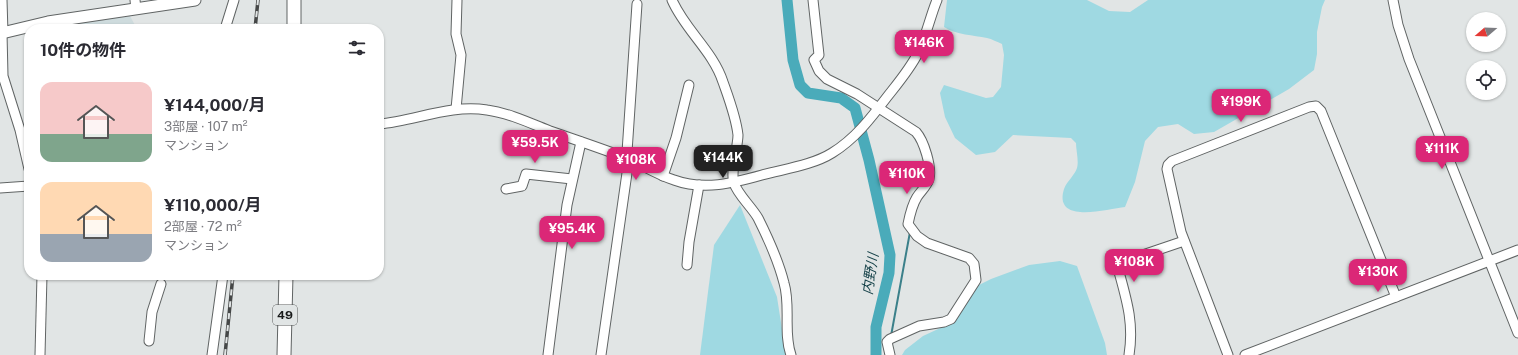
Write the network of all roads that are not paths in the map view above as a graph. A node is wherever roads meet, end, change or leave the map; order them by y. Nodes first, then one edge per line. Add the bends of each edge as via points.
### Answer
1 (1, 0) edge
2 (196, 0) edge
3 (234, 0) edge
4 (294, 0) edge
5 (457, 0) edge
6 (672, 0) edge
7 (813, 0) edge
8 (937, 0) edge
9 (1393, 0) edge
10 (180, 1) edge
11 (637, 4) dead end
12 (136, 5) edge
13 (52, 24) edge
14 (227, 24) edge
15 (294, 24) edge
16 (24, 30) edge
17 (1, 34) edge
18 (1, 76) edge
19 (689, 85) dead end
20 (878, 108) junction
21 (456, 109) junction
22 (384, 123) edge
23 (24, 129) edge
24 (581, 142) junction
25 (628, 159) junction
26 (663, 176) junction
27 (572, 179) junction
28 (733, 182) junction
29 (699, 185) junction
30 (24, 186) edge
31 (0, 188) edge
32 (506, 189) dead end
33 (1184, 241) junction
34 (1518, 250) edge
35 (1489, 261) junction
36 (687, 265) dead end
37 (42, 280) edge
38 (222, 280) edge
39 (286, 280) edge
40 (161, 284) dead end
41 (1396, 297) junction
42 (1518, 333) edge
43 (149, 341) dead end
44 (40, 355) edge
45 (212, 355) edge
46 (284, 355) edge
47 (548, 355) edge
48 (601, 355) edge
49 (791, 355) edge
50 (890, 355) edge
51 (1130, 355) edge
52 (1228, 355) edge
53 (1245, 355) edge

1 - 17 main road
2 - 10 main road
3 - 14 street
4 - 15 highway
5 - 21 street via 456,34 461,55
6 - 28 street via 684,22 715,63 723,81 738,135
7 - 20 street via 819,55 814,60 819,71
8 - 20 street via 913,62
9 - 35 street via 1409,59
10 - 12 main road
11 - 25 street
12 - 13 main road
16 - 17 main road
17 - 18 street
18 - 23 street
19 - 26 street via 676,138
20 - 28 street via 853,138 831,154
20 - 50 street via 916,132 929,164 929,180 914,203 909,226 927,243 968,258 974,264 976,274 976,280 951,319 919,326 890,339 887,342
21 - 22 street
21 - 24 street via 489,110
24 - 25 street
24 - 27 street
25 - 26 street
25 - 48 street
26 - 29 street
27 - 32 street via 526,174 522,186
27 - 47 street
28 - 29 street
28 - 49 street via 757,218 784,283
29 - 36 street
30 - 31 street
33 - 41 street via 1167,169 1169,162 1316,106 1321,111
33 - 51 street via 1125,261 1120,266 1119,272 1130,313
33 - 52 street
34 - 35 street
35 - 41 street
35 - 42 street
37 - 44 street
38 - 45 street
39 - 46 highway, 49
40 - 43 street via 152,312
41 - 53 street

